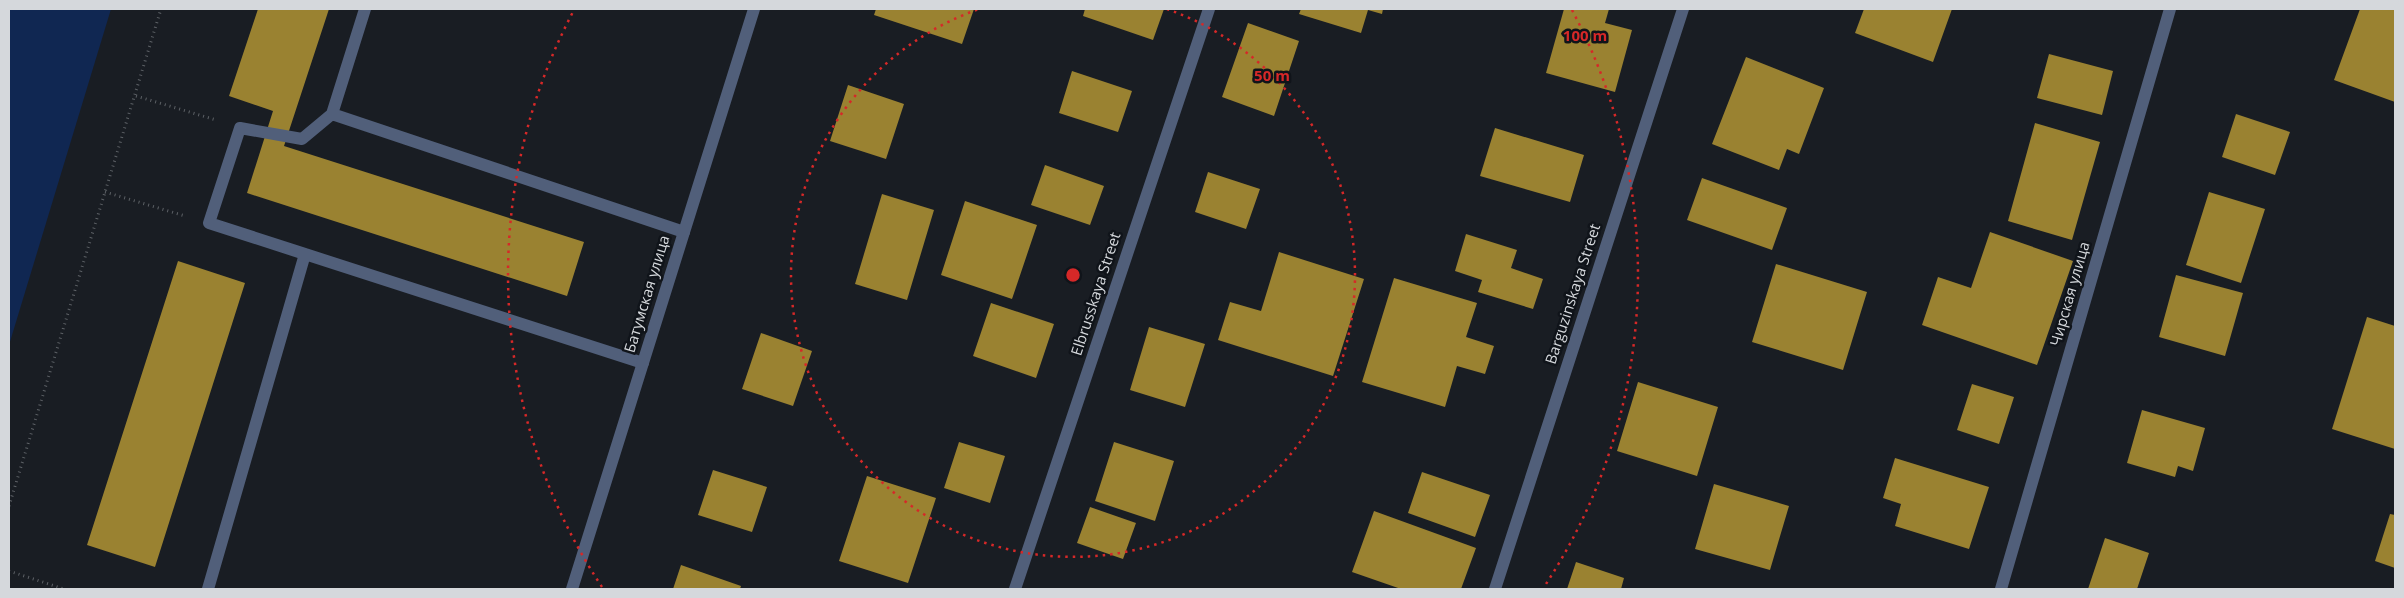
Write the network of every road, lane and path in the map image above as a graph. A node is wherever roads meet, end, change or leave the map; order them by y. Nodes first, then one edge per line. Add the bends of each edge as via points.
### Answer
1 (161, 9) edge
2 (365, 9) edge
3 (754, 9) edge
4 (1209, 9) edge
5 (1683, 9) edge
6 (2170, 9) edge
7 (135, 96) junction
8 (332, 114) junction
9 (240, 128) junction
10 (105, 192) junction
11 (209, 224) junction
12 (684, 232) junction
13 (305, 254) junction
14 (643, 363) junction
15 (9, 506) edge
16 (9, 571) edge
17 (64, 589) edge
18 (208, 589) edge
19 (572, 589) edge
20 (1015, 589) edge
21 (1495, 589) edge
22 (2001, 589) edge

1 - 7 path
2 - 8 street
3 - 12 street, Батумская улица
4 - 20 street, Elbrusskaya Street
5 - 21 street, Barguzinskaya Street
6 - 22 street, Чирская улица
7 - 9 path
7 - 10 path
8 - 9 street via 302,139
8 - 12 street
9 - 11 street
10 - 11 path
10 - 15 path
11 - 13 street
12 - 14 street, Батумская улица
13 - 14 street
13 - 18 street
14 - 19 street, Батумская улица
16 - 17 path

